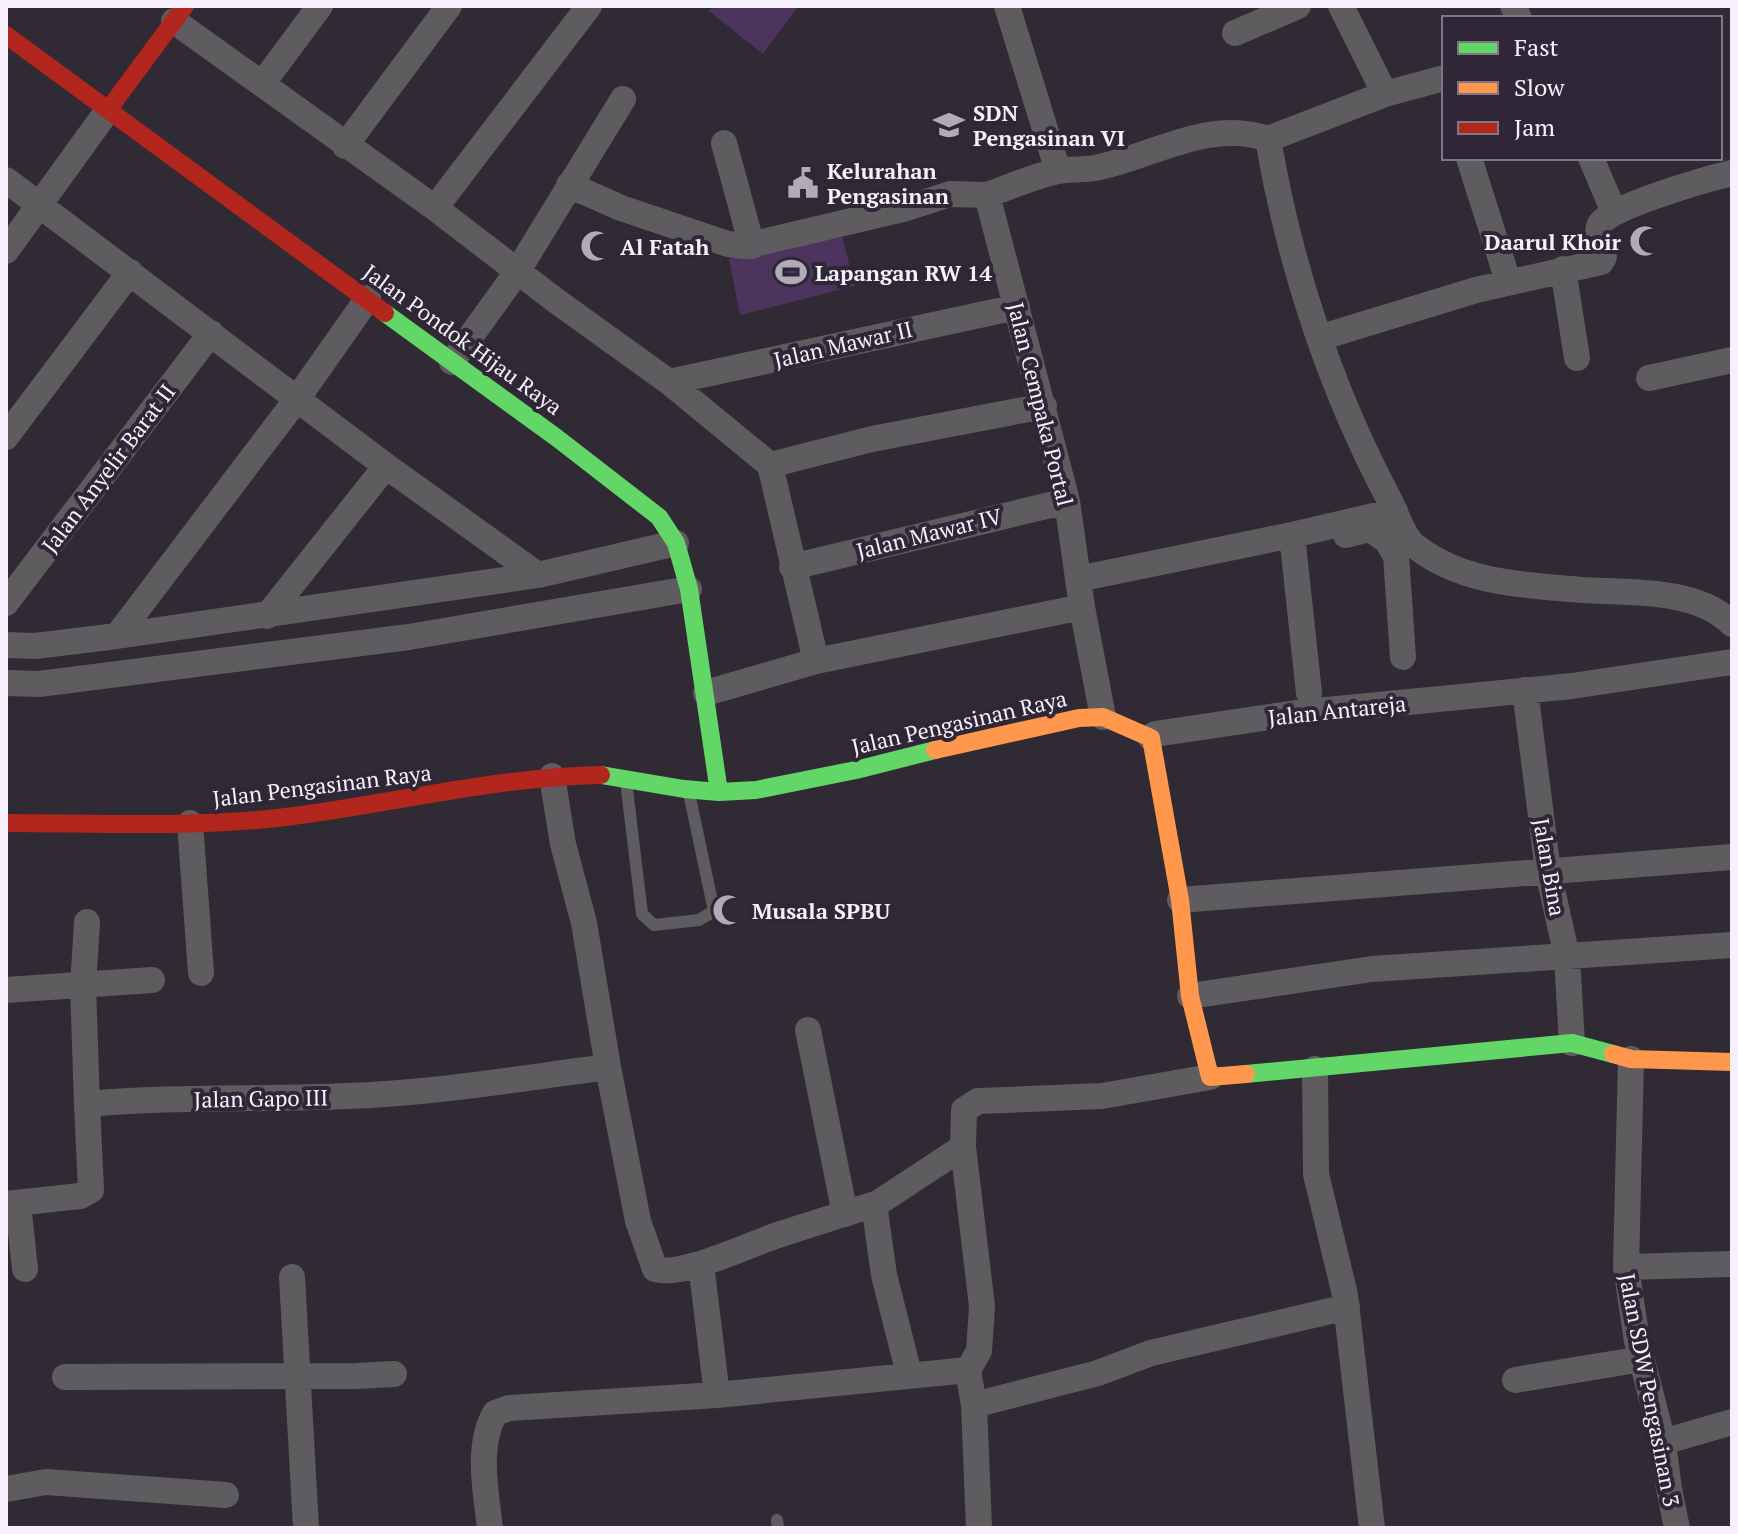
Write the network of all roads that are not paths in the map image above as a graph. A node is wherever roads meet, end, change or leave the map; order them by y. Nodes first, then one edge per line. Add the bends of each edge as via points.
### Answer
1 (320, 6) edge
2 (449, 6) edge
3 (589, 6) edge
4 (1007, 6) edge
5 (1298, 6) edge
6 (1341, 6) edge
7 (179, 13) edge
8 (1235, 33) dead end
9 (6, 35) edge
10 (1442, 80) edge
11 (262, 84) junction
12 (1385, 94) junction
13 (623, 99) dead end
14 (108, 110) junction
15 (1268, 139) junction
16 (724, 143) dead end
17 (345, 146) junction
18 (1470, 160) edge
19 (1592, 160) edge
20 (1058, 171) junction
21 (1732, 173) edge
22 (6, 180) edge
23 (569, 185) junction
24 (987, 195) junction
25 (42, 205) junction
26 (435, 208) junction
27 (1614, 212) junction
28 (752, 246) junction
29 (6, 251) edge
30 (1563, 269) junction
31 (130, 272) junction
32 (517, 272) junction
33 (1508, 281) junction
34 (368, 298) junction
35 (1017, 307) junction
36 (211, 333) junction
37 (1319, 338) junction
38 (1577, 358) dead end
39 (1732, 360) edge
40 (452, 362) junction
41 (1649, 378) dead end
42 (669, 382) junction
43 (297, 399) junction
44 (1044, 406) junction
45 (6, 437) edge
46 (770, 465) junction
47 (386, 466) junction
48 (1067, 501) junction
49 (1395, 511) junction
50 (1292, 542) junction
51 (676, 543) junction
52 (792, 567) junction
53 (538, 575) junction
54 (1078, 579) junction
55 (689, 589) junction
56 (6, 603) edge
57 (1082, 607) junction
58 (1728, 614) edge
59 (267, 616) junction
60 (117, 636) junction
61 (6, 645) edge
62 (1403, 657) dead end
63 (816, 661) junction
64 (1732, 662) edge
65 (6, 683) edge
66 (1525, 690) junction
67 (706, 693) junction
68 (1309, 693) dead end
69 (1103, 717) junction
70 (1151, 738) junction
71 (552, 776) junction
72 (626, 780) junction
73 (688, 789) junction
74 (719, 792) junction
75 (6, 823) edge
76 (190, 823) junction
77 (1732, 857) edge
78 (1548, 871) junction
79 (1180, 900) junction
80 (87, 922) dead end
81 (1732, 945) edge
82 (1567, 957) junction
83 (201, 973) dead end
84 (152, 980) dead end
85 (83, 986) junction
86 (6, 990) edge
87 (1190, 996) junction
88 (808, 1030) dead end
89 (1572, 1043) junction
90 (1631, 1059) junction
91 (1732, 1062) edge
92 (608, 1067) junction
93 (1315, 1069) junction
94 (1210, 1077) junction
95 (87, 1104) junction
96 (963, 1147) junction
97 (12, 1203) edge
98 (878, 1203) junction
99 (845, 1214) junction
100 (701, 1264) junction
101 (1732, 1264) edge
102 (1626, 1267) junction
103 (25, 1269) dead end
104 (292, 1277) dead end
105 (1347, 1307) junction
106 (1642, 1359) junction
107 (968, 1370) junction
108 (394, 1374) dead end
109 (909, 1374) junction
110 (298, 1375) junction
111 (65, 1377) dead end
112 (1515, 1380) dead end
113 (717, 1395) junction
114 (974, 1405) junction
115 (1732, 1422) edge
116 (1663, 1442) junction
117 (6, 1489) edge
118 (226, 1495) dead end
119 (306, 1528) edge
120 (490, 1528) edge
121 (979, 1528) edge
122 (1372, 1528) edge
123 (1677, 1528) edge

1 - 11 street
2 - 17 street
3 - 26 street
4 - 20 street
5 - 8 street
6 - 12 street
7 - 11 street
7 - 14 street
9 - 14 street, Jalan Pondok Hijau Raya
10 - 12 street
11 - 17 street
12 - 15 street
13 - 23 street
14 - 25 street
14 - 34 street, Jalan Pondok Hijau Raya
15 - 20 street via 1248,132 1201,137 1096,168
15 - 37 street
16 - 28 street
17 - 26 street
18 - 33 street
19 - 27 street
20 - 24 street
21 - 27 street
22 - 25 street
23 - 28 street via 699,235
23 - 32 street
24 - 28 street via 950,194
24 - 35 street, Jalan Cempaka Portal
25 - 29 street
25 - 31 street
26 - 32 street
27 - 30 street via 1599,224 1601,262
30 - 33 street
30 - 38 street
31 - 36 street
31 - 45 street
32 - 40 street
32 - 42 street
33 - 37 street
34 - 40 street, Jalan Pondok Hijau Raya
34 - 43 street
35 - 42 street, Jalan Mawar II
35 - 44 street, Jalan Cempaka Portal
36 - 43 street
36 - 56 street, Jalan Anyelir Barat II
37 - 49 street via 1367,459
39 - 41 street
40 - 51 street, Jalan Pondok Hijau Raya via 640,501 659,517
42 - 46 street
43 - 47 street
43 - 60 street
44 - 46 street
44 - 48 street, Jalan Cempaka Portal
46 - 52 street
47 - 53 street
47 - 59 street
48 - 52 street, Jalan Mawar IV
48 - 54 street, Jalan Cempaka Portal
49 - 50 street
49 - 58 street via 1412,544 1465,574 1518,585 1667,596
50 - 54 street
50 - 62 street via 1370,529 1387,541 1396,556
50 - 68 street
51 - 53 street
51 - 55 street, Jalan Pondok Hijau Raya
52 - 63 street
53 - 59 street
54 - 57 street, Jalan Cempaka Portal
55 - 65 street via 409,637 39,684
55 - 67 street, Jalan Pondok Hijau Raya
57 - 63 street
57 - 69 street, Jalan Cempaka Portal
59 - 60 street
60 - 61 street
63 - 67 street
64 - 66 street, Jalan Antareja
66 - 70 street, Jalan Antareja via 1296,713
66 - 78 street, Jalan Bina
67 - 74 street, Jalan Pondok Hijau Raya
69 - 70 street, Jalan Pengasinan Raya
69 - 74 street, Jalan Pengasinan Raya via 1030,728 756,790
70 - 79 street
71 - 72 street, Jalan Pengasinan Raya
71 - 76 street, Jalan Pengasinan Raya via 285,817
71 - 92 street
72 - 73 street, Jalan Pengasinan Raya
72 - 73 lane via 642,914 654,925 699,920 714,911
73 - 74 street, Jalan Pengasinan Raya
75 - 76 street, Jalan Pengasinan Raya
76 - 83 street
77 - 78 street
78 - 79 street
78 - 82 street, Jalan Bina
79 - 87 street
80 - 85 street
81 - 82 street
82 - 87 street via 1372,969
82 - 89 street, Jalan Bina
84 - 85 street
85 - 86 street
85 - 95 street
87 - 94 street
88 - 99 street
89 - 90 street
89 - 93 street
90 - 91 street
90 - 102 street, Jalan SDW Pengasinan 3
92 - 95 street, Jalan Gapo III via 351,1096
92 - 100 street via 650,1262 662,1271
93 - 94 street
93 - 105 street via 1316,1174
94 - 96 street via 1102,1096 978,1101 964,1110
95 - 97 street via 91,1190 80,1196
96 - 98 street
96 - 107 street via 982,1306 979,1351
97 - 103 street
98 - 99 street
98 - 109 street via 884,1275
99 - 100 street
100 - 113 street
101 - 102 street
102 - 106 street, Jalan SDW Pengasinan 3
104 - 110 street
105 - 114 street via 1151,1353 1098,1373
105 - 122 street
106 - 112 street
106 - 116 street, Jalan SDW Pengasinan 3
107 - 109 street
107 - 114 street
108 - 110 street
109 - 113 street
110 - 111 street
110 - 119 street
113 - 120 street via 526,1406 495,1413 484,1458
114 - 121 street
115 - 116 street
116 - 123 street, Jalan SDW Pengasinan 3
117 - 118 street via 46,1482

